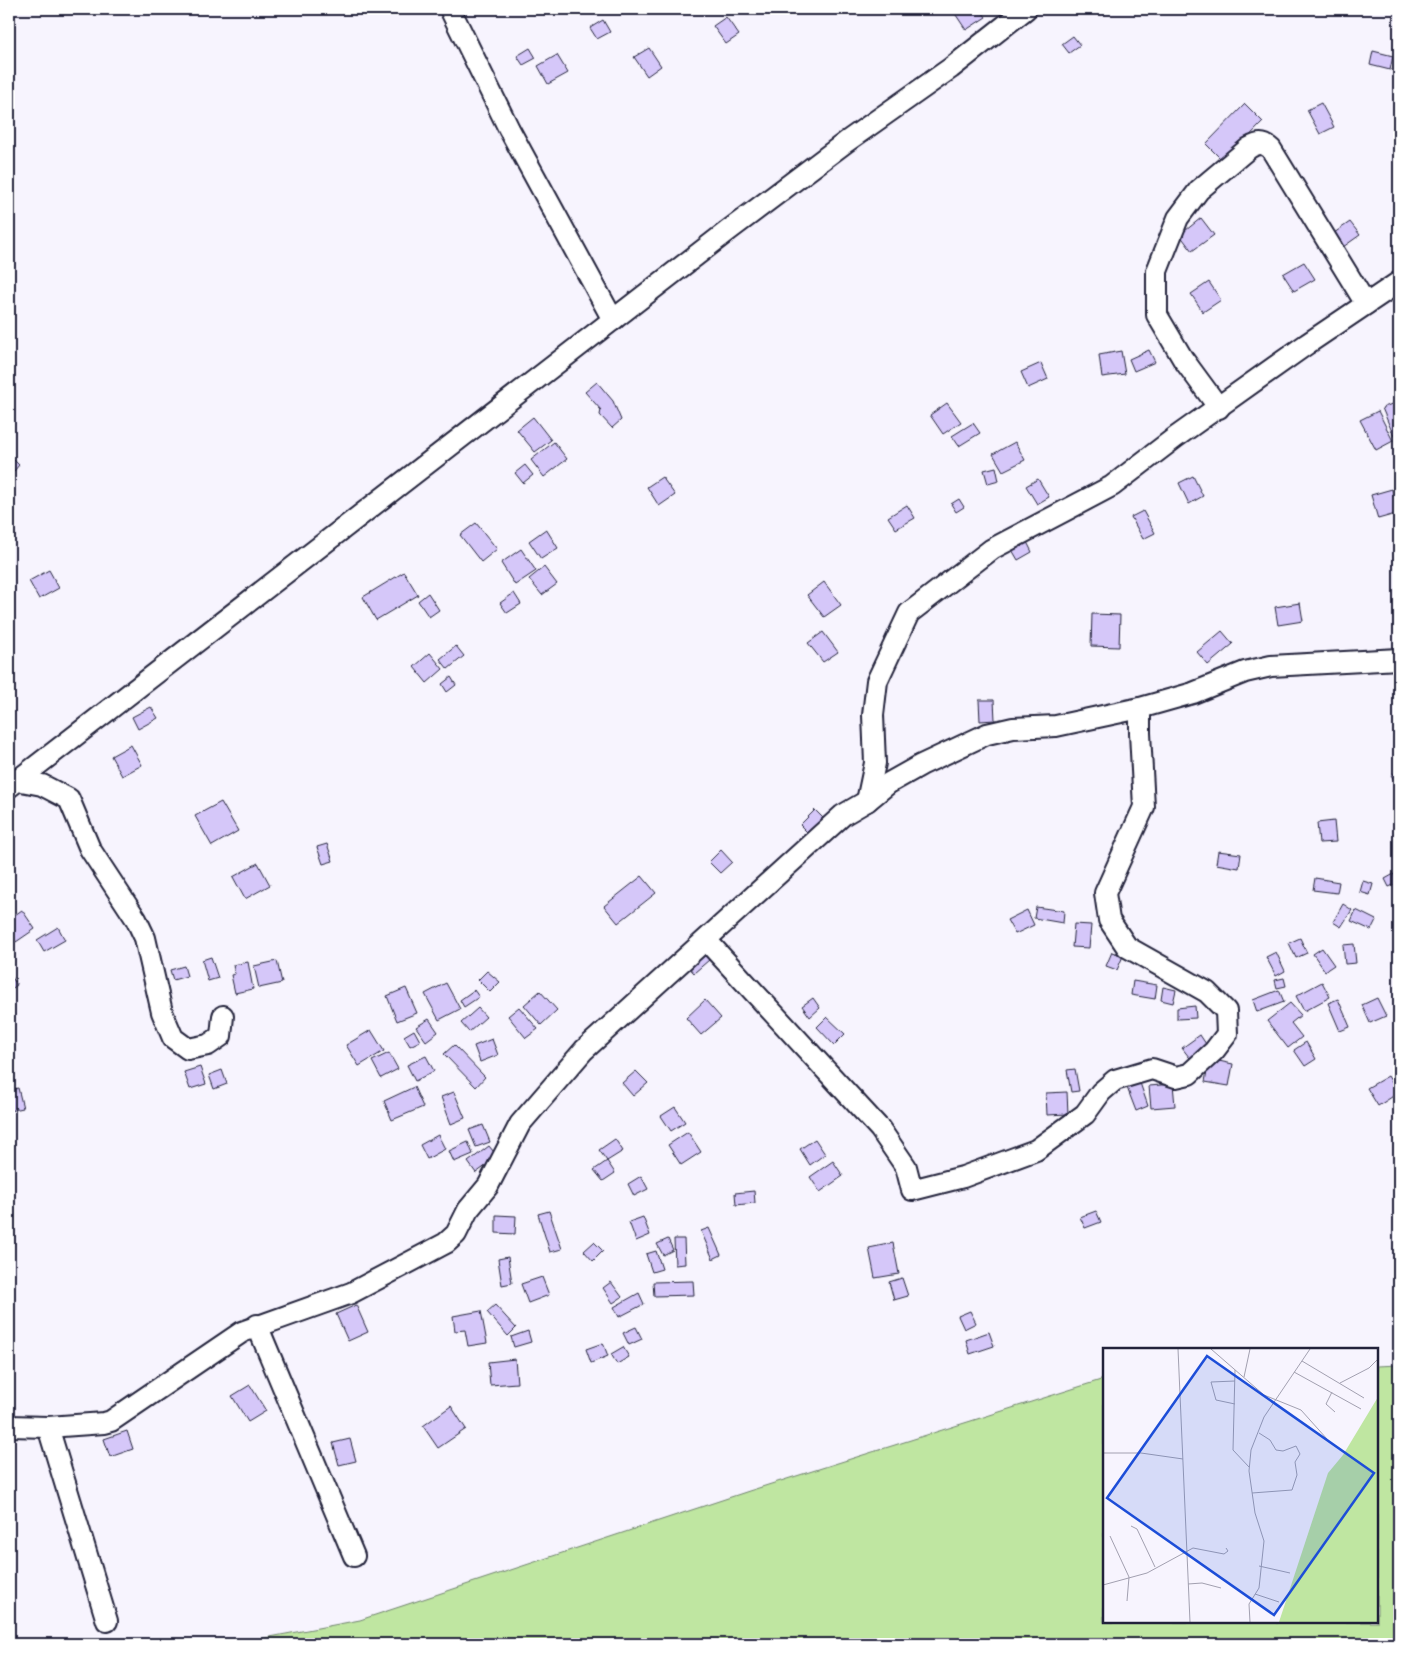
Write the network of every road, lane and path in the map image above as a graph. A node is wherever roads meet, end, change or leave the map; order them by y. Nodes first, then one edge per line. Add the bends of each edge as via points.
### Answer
1 (450, 9) edge
2 (1026, 9) edge
3 (1399, 282) edge
4 (1366, 304) junction
5 (613, 320) junction
6 (1219, 408) junction
7 (1399, 659) edge
8 (1140, 708) junction
9 (12, 782) edge
10 (867, 801) junction
11 (706, 940) junction
12 (223, 1016) dead end
13 (257, 1325) junction
14 (9, 1426) edge
15 (48, 1427) junction
16 (354, 1556) dead end
17 (107, 1621) dead end

1 - 5 street via 510,129
2 - 5 street
3 - 4 street
4 - 6 street
4 - 6 street via 1271,149 1258,143 1249,148 1199,190 1178,218 1157,271 1157,316
5 - 9 street
6 - 10 street via 1112,486 992,549 909,613 878,681 873,715 875,763
7 - 8 street via 1271,666
8 - 10 street via 1056,726 1013,728 987,734 921,765 889,783
8 - 11 street via 1144,807 1105,893 1109,920 1126,947 1207,992 1226,1011 1227,1034 1189,1074 1176,1077 1152,1068 1115,1080 1101,1092 1085,1114 1036,1150 963,1177 912,1190 906,1167 880,1129
9 - 12 street via 42,785 69,799 90,849 142,931 162,1012 174,1038 188,1048 208,1046 221,1036
10 - 11 street via 842,815
11 - 13 street via 584,1050 536,1103 520,1124 488,1186 468,1210 456,1234 446,1243 351,1293
13 - 15 street via 219,1346 111,1421
13 - 16 street
14 - 15 street
15 - 17 street

